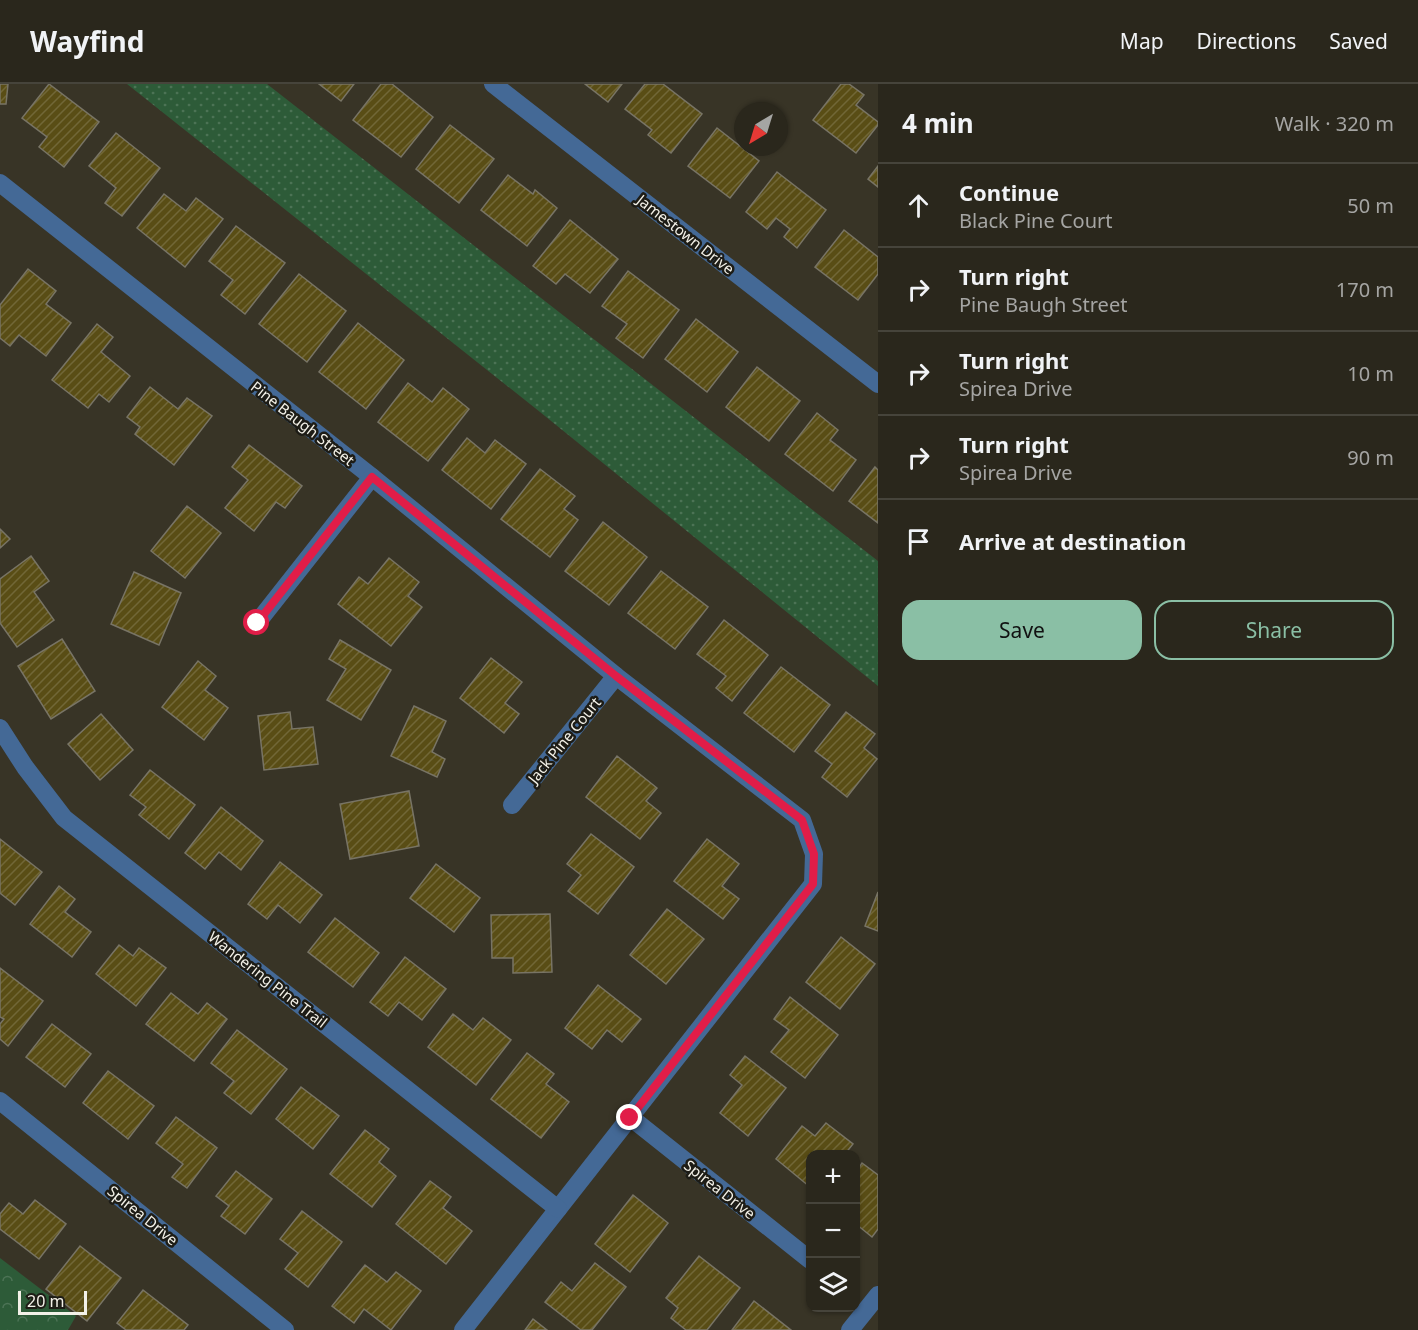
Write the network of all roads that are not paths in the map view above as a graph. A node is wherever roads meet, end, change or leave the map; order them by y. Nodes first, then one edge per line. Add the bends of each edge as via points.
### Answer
1 (493, 84) edge
2 (0, 183) edge
3 (878, 384) edge
4 (372, 477) junction
5 (257, 623) dead end
6 (616, 676) junction
7 (0, 728) edge
8 (512, 805) dead end
9 (0, 1101) edge
10 (630, 1118) junction
11 (558, 1209) junction
12 (807, 1258) edge
13 (867, 1299) edge
14 (285, 1330) edge
15 (463, 1330) edge
16 (850, 1330) edge

1 - 3 street, Jamestown Drive
2 - 4 street, Pine Baugh Street
4 - 5 street
4 - 6 street, Pine Baugh Street
6 - 8 street, Jack Pine Court
6 - 10 street, Pine Baugh Street via 802,820 814,854 813,884
7 - 11 street, Wandering Pine Trail via 64,818
9 - 14 street, Spirea Drive
10 - 11 street
10 - 12 street, Spirea Drive
11 - 15 street
13 - 16 street

